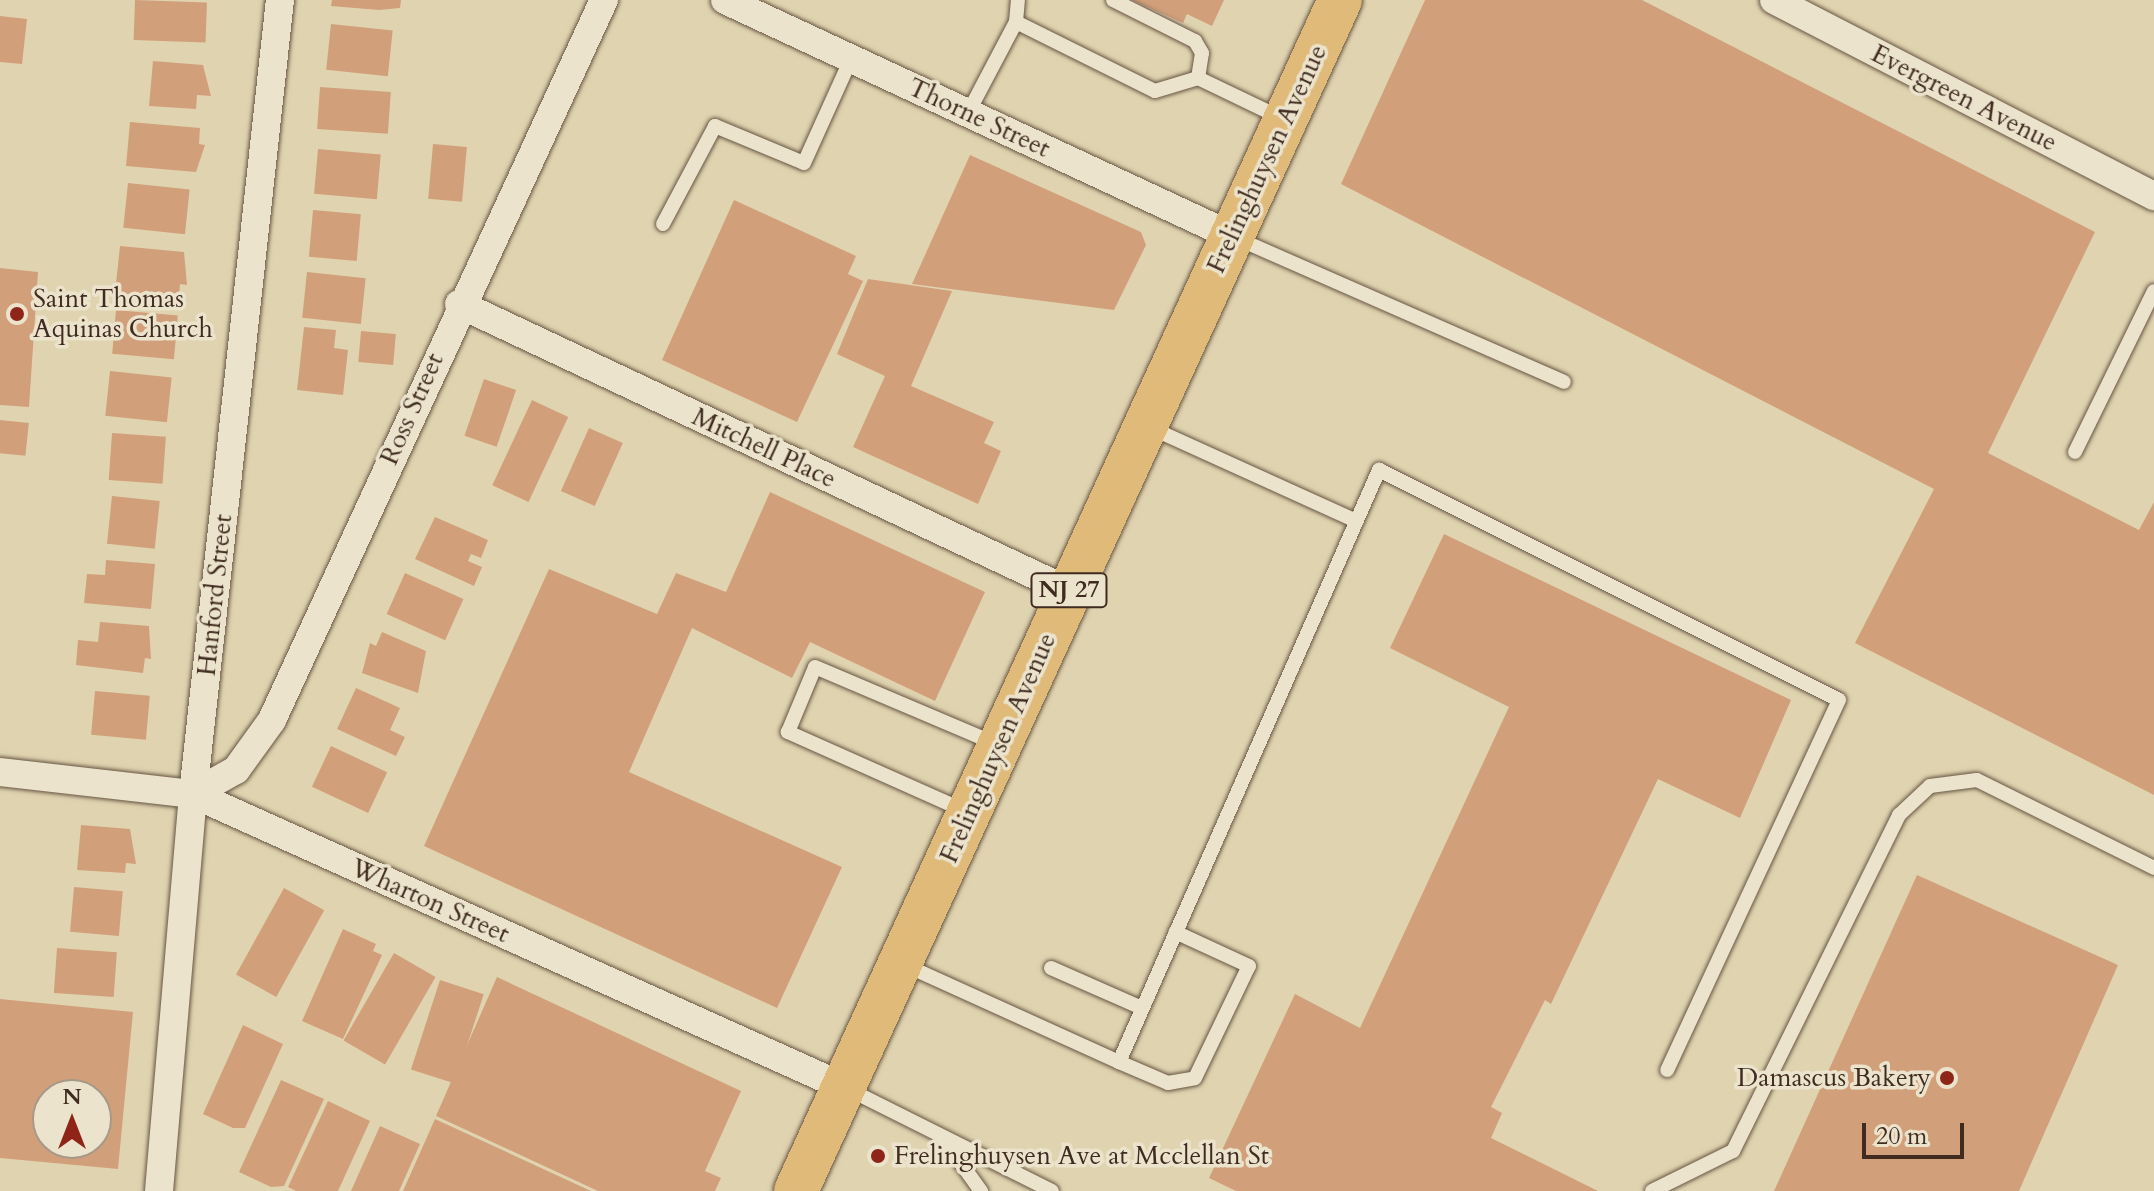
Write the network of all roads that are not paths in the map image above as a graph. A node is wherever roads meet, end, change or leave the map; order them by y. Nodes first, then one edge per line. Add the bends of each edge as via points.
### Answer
1 (280, 0) edge
2 (604, 0) edge
3 (725, 0) edge
4 (1018, 0) edge
5 (1113, 0) edge
6 (1340, 0) edge
7 (1774, 0) edge
8 (1016, 22) junction
9 (851, 59) junction
10 (1198, 78) junction
11 (968, 113) junction
12 (1285, 120) junction
13 (2154, 196) edge
14 (663, 224) dead end
15 (1232, 236) junction
16 (2154, 291) edge
17 (459, 304) junction
18 (1564, 382) dead end
19 (1145, 425) junction
20 (2075, 452) dead end
21 (1356, 521) junction
22 (1069, 591) junction
23 (1000, 746) junction
24 (0, 772) edge
25 (193, 794) junction
26 (969, 813) junction
27 (2154, 868) edge
28 (1175, 932) junction
29 (901, 964) junction
30 (1051, 968) dead end
31 (1142, 1008) junction
32 (1119, 1062) junction
33 (1667, 1070) dead end
34 (844, 1087) junction
35 (940, 1135) junction
36 (159, 1191) edge
37 (796, 1191) edge
38 (981, 1191) edge
39 (1052, 1191) edge
40 (1652, 1191) edge

1 - 25 street, Hanford Street
2 - 17 street, Ross Street
3 - 9 street, Thorne Street
4 - 8 lane
5 - 10 lane via 1195,41 1202,53
6 - 12 main road, Frelinghuysen Avenue / NJ 27
7 - 13 street, Evergreen Avenue
8 - 10 lane via 1155,91
8 - 11 lane
9 - 11 street, Thorne Street
9 - 14 lane via 804,163 715,126
10 - 12 lane
11 - 15 street, Thorne Street
12 - 15 main road, Frelinghuysen Avenue / NJ 27
15 - 18 lane
15 - 19 main road, Frelinghuysen Avenue / NJ 27
16 - 20 lane
17 - 22 street, Mitchell Place
17 - 25 street, Ross Street via 272,720 236,770
19 - 21 lane
19 - 22 main road, Frelinghuysen Avenue / NJ 27
21 - 28 lane
21 - 33 lane via 1379,470 1839,700
22 - 23 main road, Frelinghuysen Avenue / NJ 27
23 - 26 main road, Frelinghuysen Avenue / NJ 27
23 - 26 lane via 815,667 798,703 788,732
24 - 25 street, Wharton Street
25 - 34 street, Wharton Street
25 - 36 street, Hanford Street
26 - 29 main road, Frelinghuysen Avenue / NJ 27
27 - 40 lane via 1977,780 1930,786 1899,815 1733,1151
28 - 31 lane
28 - 32 lane via 1249,966 1195,1078 1168,1083
29 - 32 lane
29 - 34 main road, Frelinghuysen Avenue / NJ 27
30 - 31 lane
31 - 32 lane
34 - 35 lane
34 - 37 main road, Frelinghuysen Avenue / NJ 27
35 - 38 lane
35 - 39 lane

